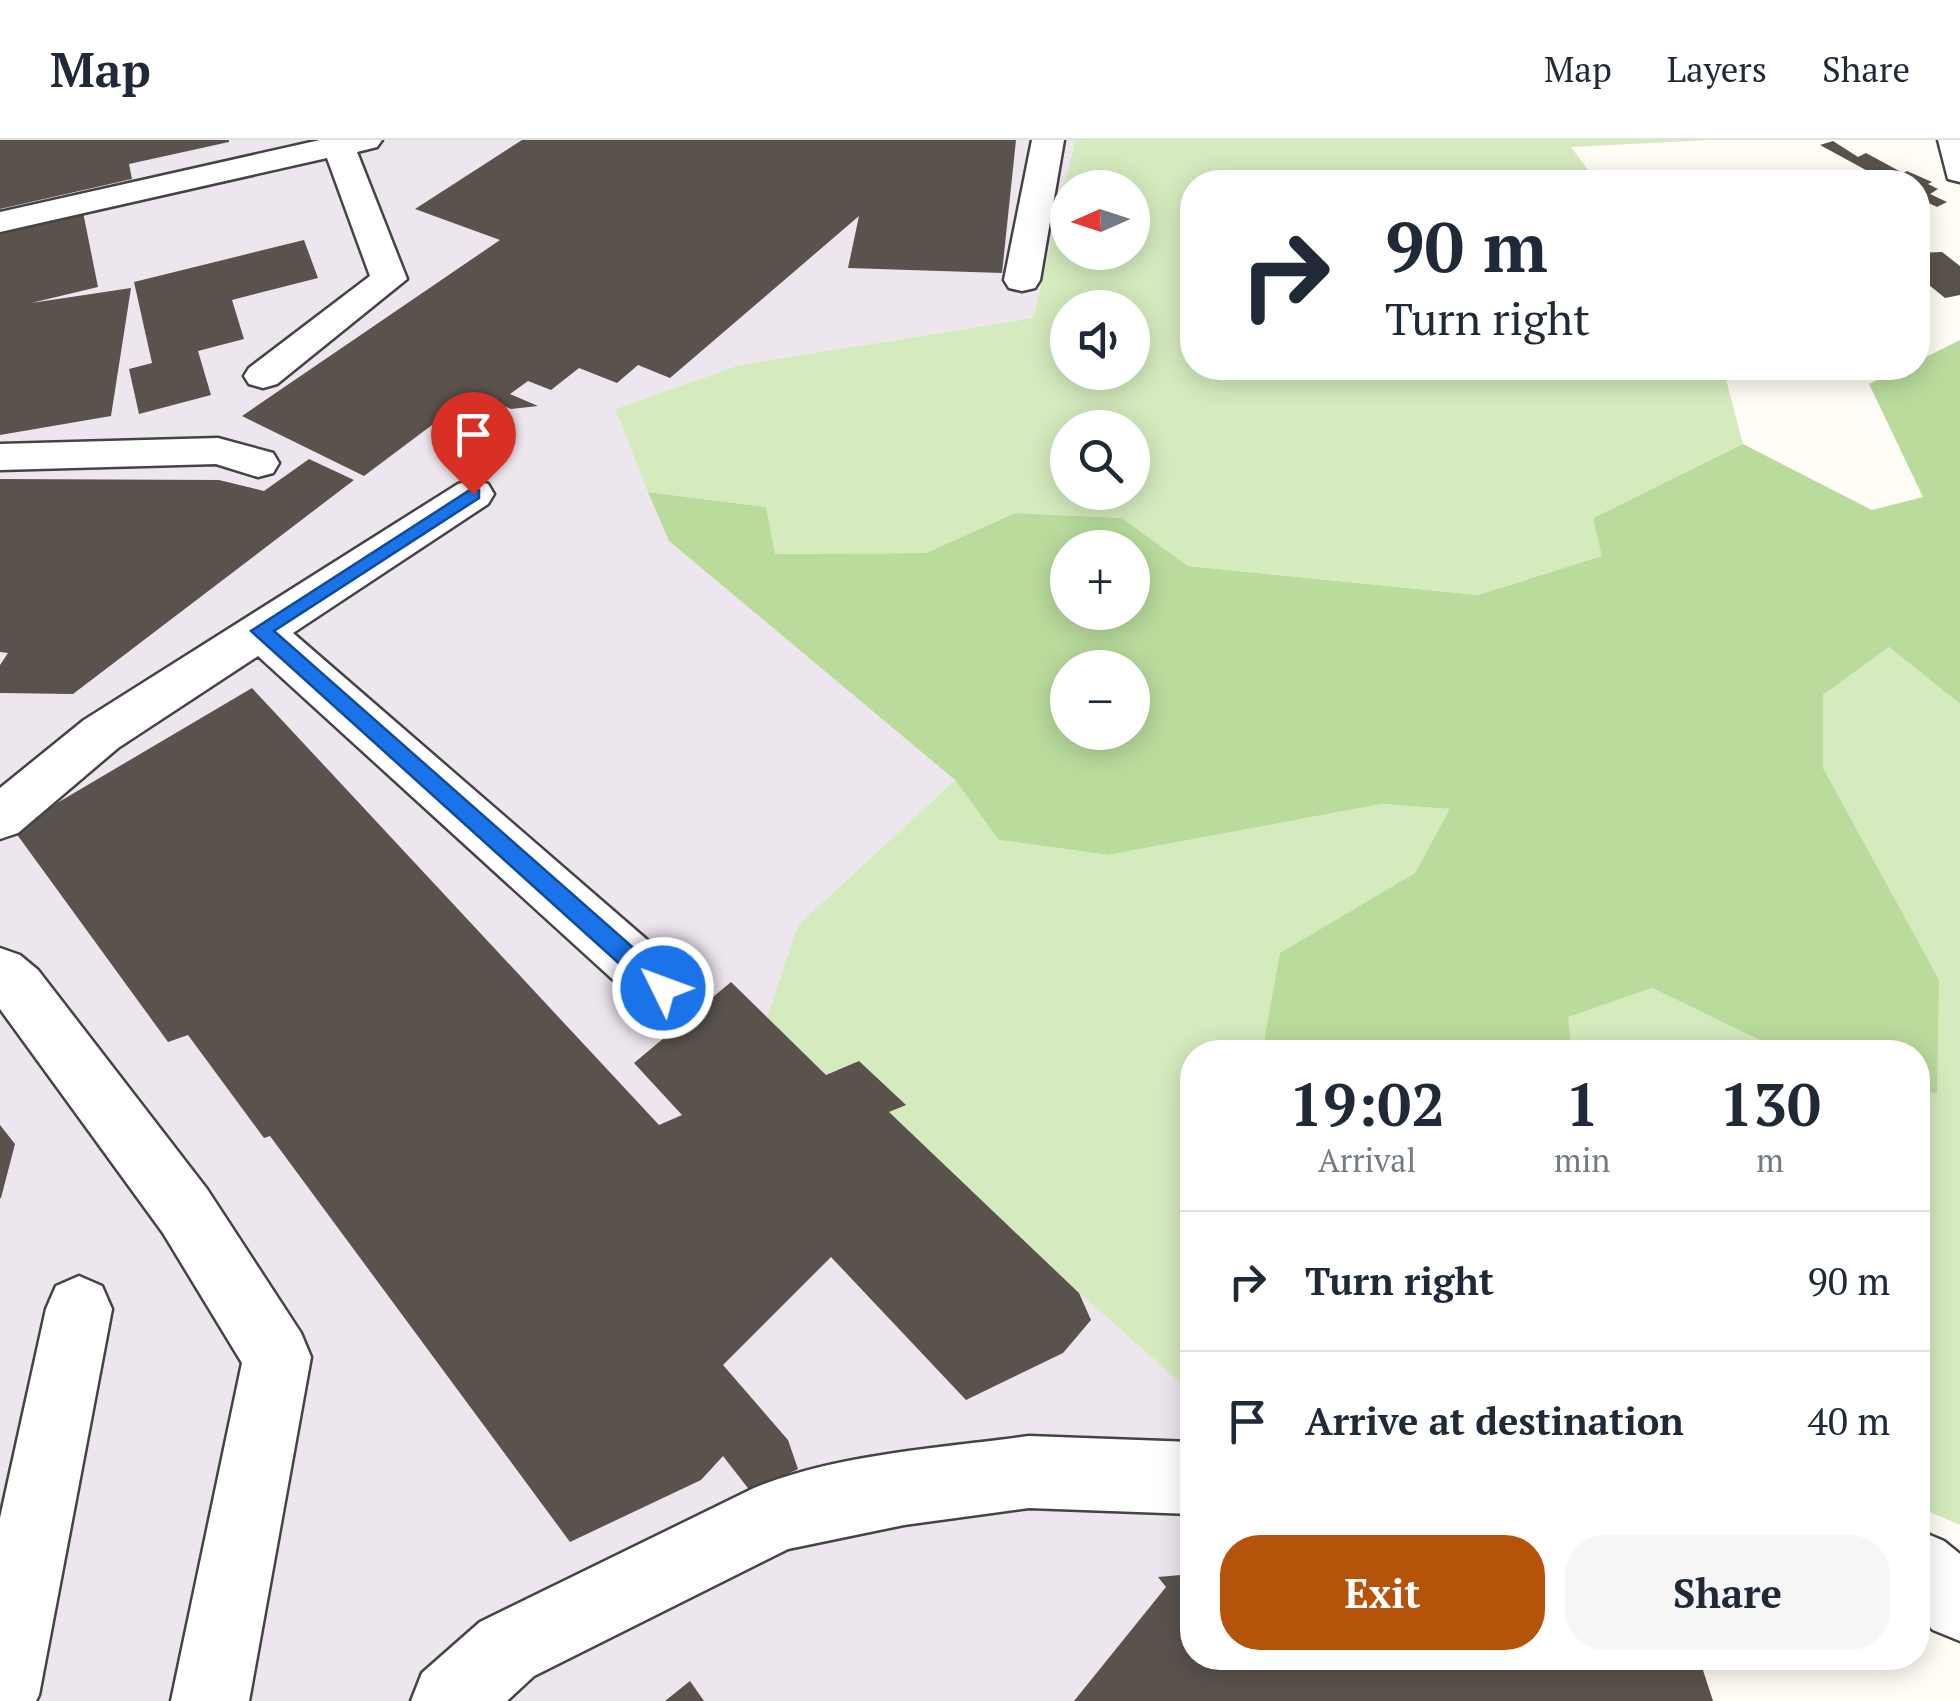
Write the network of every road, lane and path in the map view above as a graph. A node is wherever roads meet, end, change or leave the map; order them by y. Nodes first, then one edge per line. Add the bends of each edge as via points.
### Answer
1 (1048, 140) edge
2 (1954, 140) edge
3 (346, 142) edge
4 (1960, 172) edge
5 (0, 222) edge
6 (1022, 280) dead end
7 (263, 376) dead end
8 (0, 456) edge
9 (258, 463) dead end
10 (473, 494) dead end
11 (261, 631) junction
12 (0, 818) edge
13 (0, 973) edge
14 (663, 988) dead end
15 (79, 1309) dead end
16 (1180, 1478) edge
17 (1930, 1577) edge
18 (1960, 1603) edge
19 (0, 1695) edge
20 (210, 1701) edge
21 (450, 1701) edge

1 - 6 street
2 - 4 street
3 - 5 street
3 - 7 street via 389,279
8 - 9 street via 218,451
10 - 11 street
11 - 12 street via 101,734
11 - 14 street
13 - 20 street via 186,1212 277,1357
15 - 19 street
16 - 21 street via 1030,1472 780,1514 507,1650
17 - 18 street

